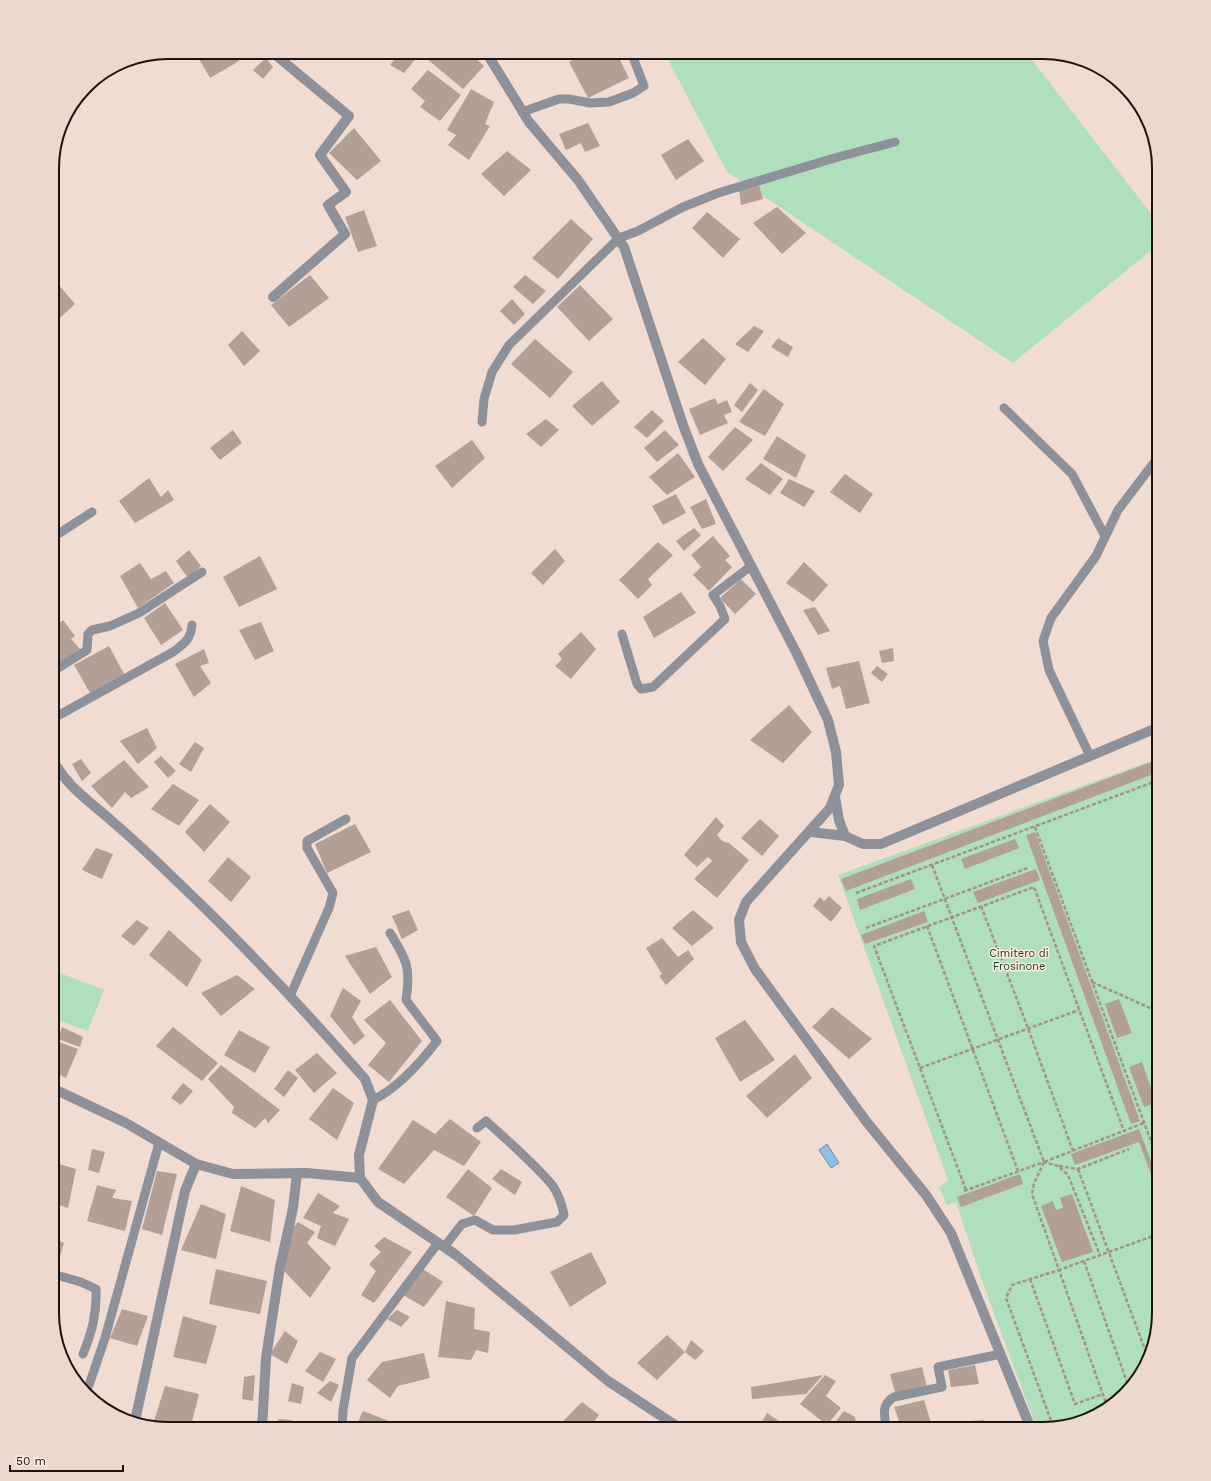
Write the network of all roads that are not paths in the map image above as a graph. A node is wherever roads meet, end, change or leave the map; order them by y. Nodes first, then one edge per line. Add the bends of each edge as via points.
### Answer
1 (280, 59) edge
2 (490, 59) edge
3 (634, 59) edge
4 (522, 112) junction
5 (895, 142) dead end
6 (619, 238) junction
7 (273, 297) dead end
8 (1004, 408) dead end
9 (482, 422) dead end
10 (1152, 465) edge
11 (92, 512) dead end
12 (59, 533) edge
13 (1104, 536) junction
14 (751, 566) junction
15 (202, 572) dead end
16 (192, 625) dead end
17 (622, 634) dead end
18 (59, 668) edge
19 (59, 715) edge
20 (1152, 730) edge
21 (1090, 756) junction
22 (59, 771) edge
23 (835, 795) junction
24 (346, 819) dead end
25 (811, 832) junction
26 (845, 836) junction
27 (390, 932) dead end
28 (290, 996) junction
29 (59, 1091) edge
30 (373, 1100) junction
31 (477, 1128) dead end
32 (159, 1143) junction
33 (196, 1164) junction
34 (296, 1173) junction
35 (360, 1178) junction
36 (441, 1245) junction
37 (59, 1276) edge
38 (83, 1354) dead end
39 (1001, 1354) junction
40 (88, 1387) edge
41 (136, 1417) edge
42 (262, 1422) edge
43 (342, 1422) edge
44 (670, 1422) edge
45 (886, 1422) edge
46 (1028, 1422) edge

1 - 7 street via 349,116 320,155 346,192 328,206 345,234
2 - 4 street
3 - 4 lane via 644,86 633,93 599,104 559,99
4 - 6 street via 578,180
5 - 6 lane via 718,193
6 - 9 lane via 510,345 492,372 484,399
6 - 14 street via 698,464
8 - 13 lane via 1072,474
10 - 13 lane via 1118,510
11 - 12 lane
13 - 21 lane via 1096,556 1051,618 1043,641 1050,670
14 - 17 lane via 713,595 725,619 653,687 641,689 637,684
14 - 23 street via 828,720 836,752 838,785
15 - 18 lane via 139,613 110,626 92,630 88,634 87,650
16 - 19 lane via 186,643 173,652
20 - 21 street
21 - 26 street via 881,844 862,844
22 - 28 street via 74,789 186,889
23 - 25 street via 830,808
23 - 26 street via 839,820
24 - 28 lane via 307,841 306,848 333,893 329,908
25 - 26 street
25 - 39 street via 746,902 738,920 741,942 755,969 866,1122 938,1212 951,1233
27 - 30 lane via 408,966 406,1000 437,1041 386,1094
28 - 30 street via 365,1079
29 - 32 street via 126,1123
30 - 35 street via 359,1155
31 - 36 lane via 486,1122 518,1151 553,1187 561,1201 564,1215 557,1222 514,1230 493,1230 475,1220 462,1224
32 - 33 street
32 - 40 lane via 105,1338
33 - 34 street via 233,1174
33 - 41 street via 185,1191
34 - 35 street
34 - 42 street via 293,1208 280,1267 266,1358
35 - 36 street via 378,1202
36 - 43 lane via 352,1358
36 - 44 street via 608,1381
37 - 38 lane via 96,1289 96,1315
39 - 45 lane via 938,1367 942,1387 888,1400 884,1407
39 - 46 street

